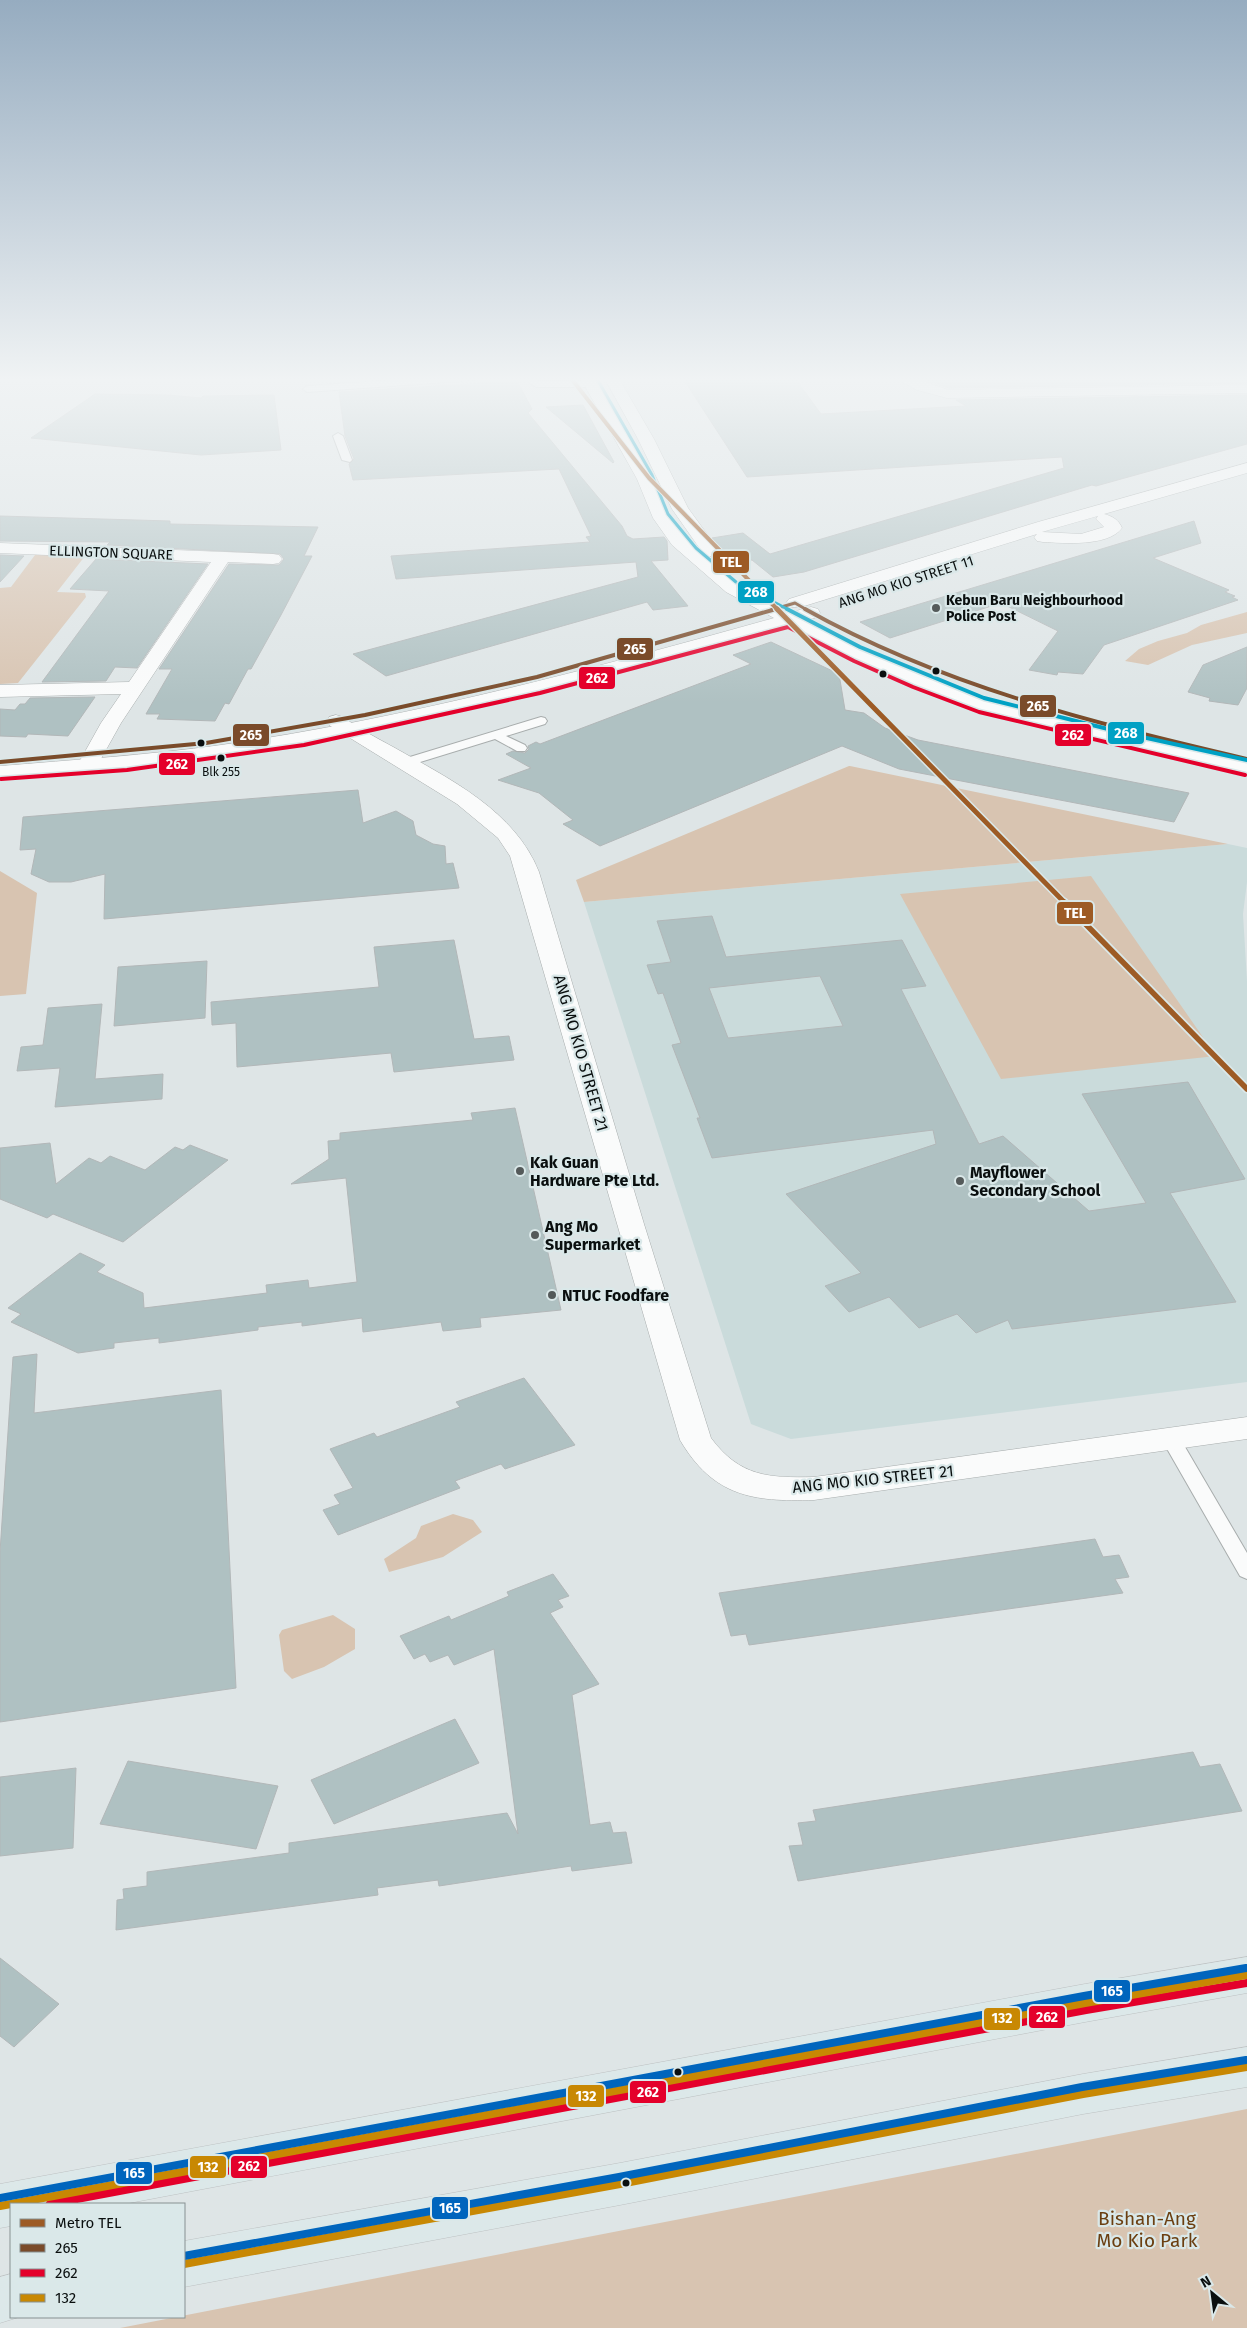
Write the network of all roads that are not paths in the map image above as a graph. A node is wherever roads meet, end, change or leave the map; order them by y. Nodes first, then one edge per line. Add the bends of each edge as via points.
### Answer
1 (648, 486) edge
2 (668, 486) edge
3 (1179, 486) edge
4 (1212, 486) edge
5 (0, 548) edge
6 (223, 557) junction
7 (273, 559) dead end
8 (792, 611) junction
9 (134, 688) junction
10 (0, 691) edge
11 (541, 721) dead end
12 (341, 725) junction
13 (498, 736) junction
14 (520, 748) dead end
15 (1247, 759) edge
16 (89, 760) junction
17 (0, 762) edge
18 (404, 763) junction
19 (1247, 768) edge
20 (0, 772) edge
21 (1247, 1428) edge
22 (1171, 1440) junction
23 (1247, 1571) edge
24 (1247, 1975) edge
25 (1247, 2067) edge
26 (16, 2203) edge
27 (185, 2264) edge

1 - 8 street via 661,518 678,541 706,568 732,588
2 - 8 street via 702,542 723,563
3 - 8 street, ANG MO KIO STREET 11 via 1044,526
4 - 8 street, ANG MO KIO STREET 11 via 1104,518 1112,525 1110,531 1081,539 1043,537
5 - 6 street, ELLINGTON SQUARE
6 - 7 street, ELLINGTON SQUARE
6 - 9 street
8 - 12 street, ANG MO KIO STREET 11 via 538,686
8 - 15 street via 956,680 1014,699 1120,730
8 - 19 street via 857,654 982,704
9 - 10 street
9 - 16 street
11 - 13 lane
12 - 16 street, ANG MO KIO STREET 11 via 294,739 194,755
12 - 18 street, ANG MO KIO STREET 21
13 - 14 lane
13 - 18 lane
16 - 17 street, ANG MO KIO STREET 11
16 - 20 street, ANG MO KIO STREET 11
18 - 22 street, ANG MO KIO STREET 21 via 468,803 502,829 520,851 696,1440 708,1459 740,1481 796,1490
21 - 22 street, ANG MO KIO STREET 21
22 - 23 lane
24 - 26 main road
25 - 27 main road via 1083,2094

